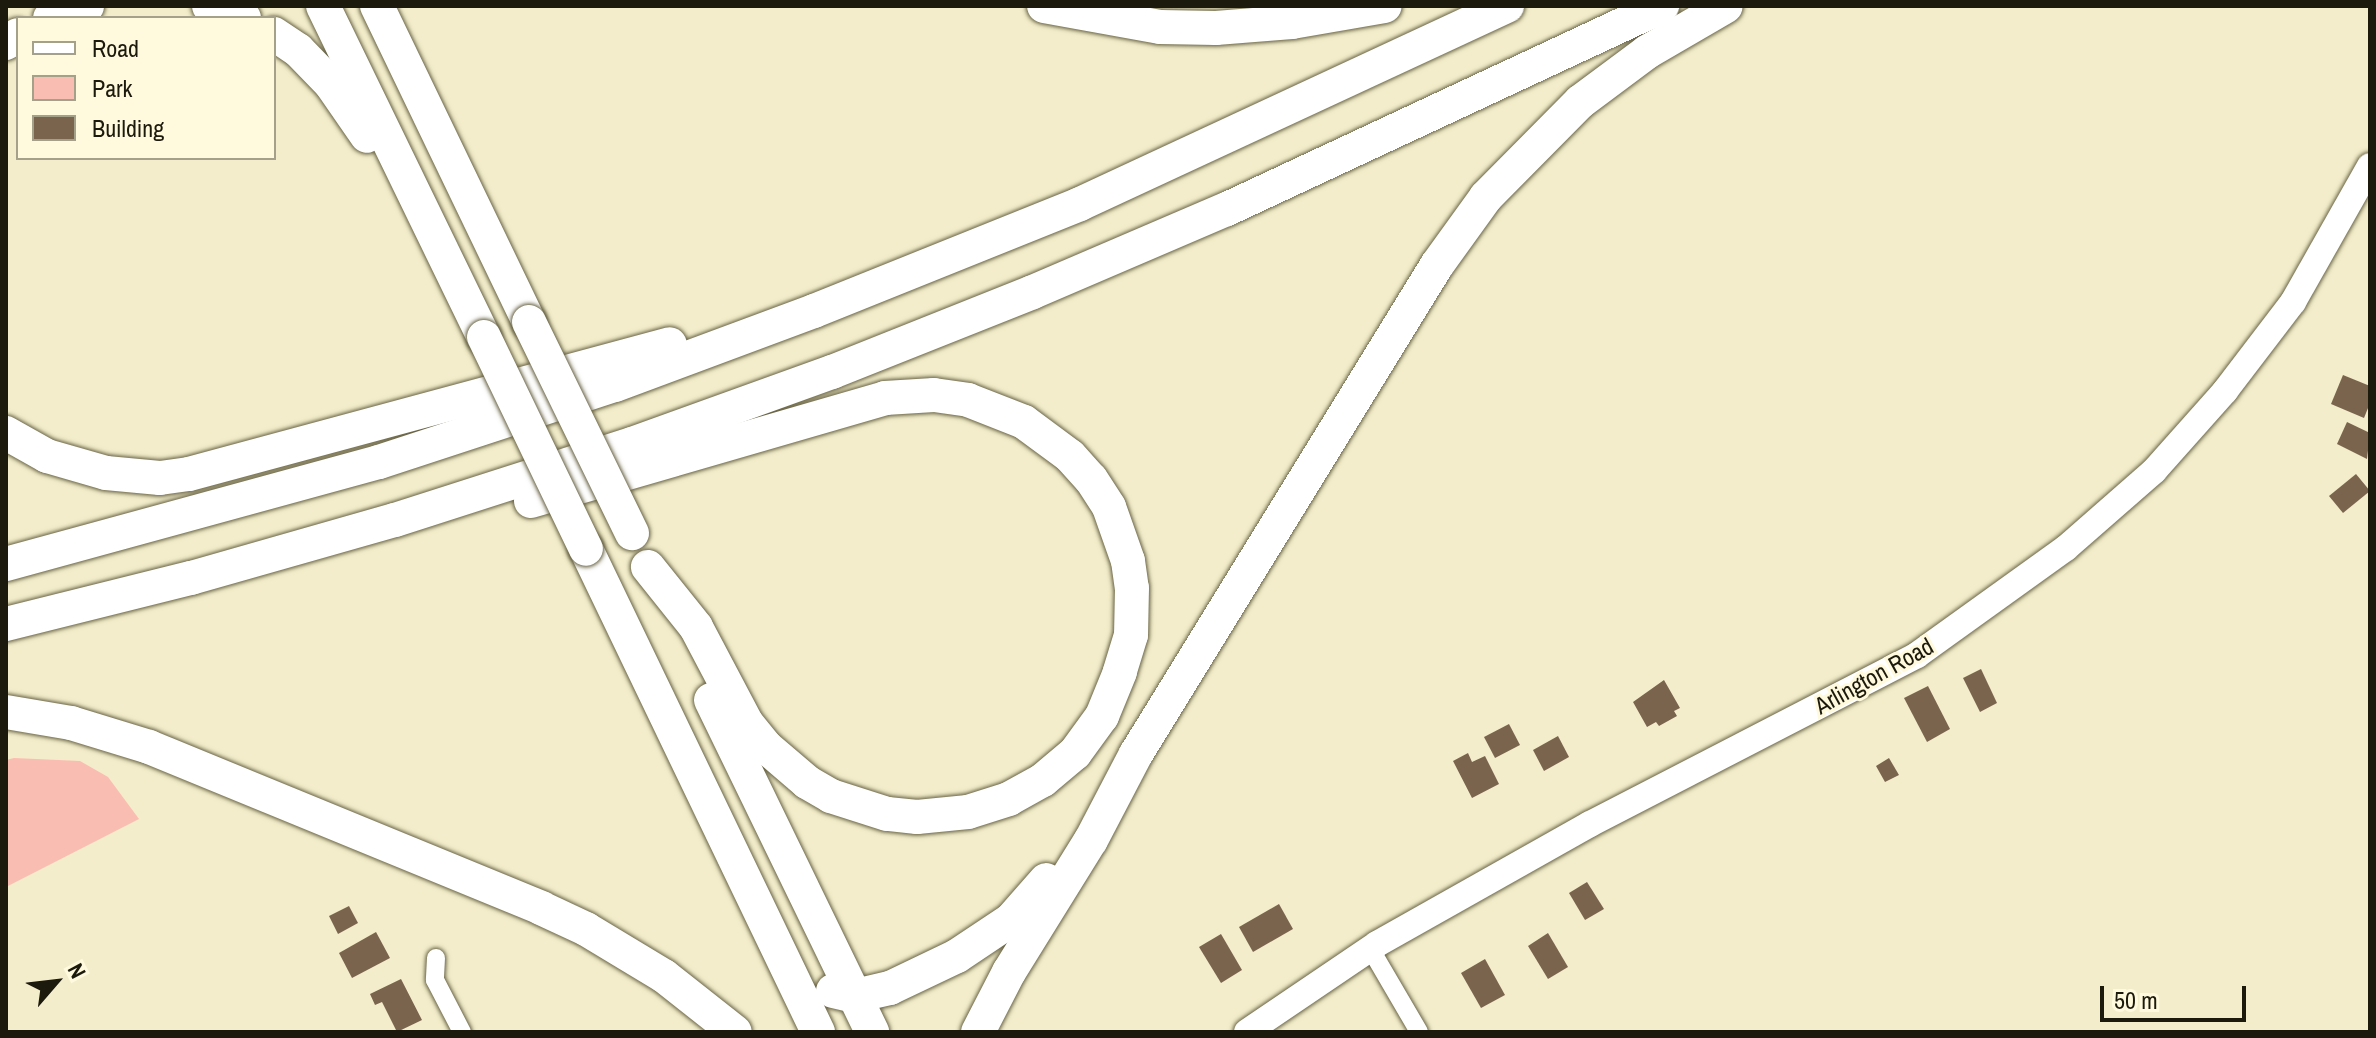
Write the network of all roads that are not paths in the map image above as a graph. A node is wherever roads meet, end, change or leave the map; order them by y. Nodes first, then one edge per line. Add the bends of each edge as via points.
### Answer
1 (87, 6) edge
2 (209, 6) edge
3 (323, 6) edge
4 (377, 6) edge
5 (1044, 6) edge
6 (1385, 6) edge
7 (1507, 6) edge
8 (1662, 6) edge
9 (1726, 6) edge
10 (56, 16) edge
11 (238, 16) edge
12 (276, 36) edge
13 (2370, 166) edge
14 (2364, 193) edge
15 (467, 302) junction
16 (814, 311) junction
17 (6, 433) edge
18 (292, 550) junction
19 (6, 564) edge
20 (648, 567) junction
21 (6, 624) edge
22 (6, 712) edge
23 (1136, 754) junction
24 (773, 938) junction
25 (1370, 948) junction
26 (436, 958) dead end
27 (855, 996) junction
28 (462, 1032) edge
29 (735, 1032) edge
30 (818, 1032) edge
31 (872, 1032) edge
32 (978, 1032) edge
33 (1247, 1032) edge
34 (1419, 1032) edge

1 - 10 highway
2 - 11 highway
3 - 15 highway
4 - 20 highway, bridge
5 - 6 highway via 1160,27 1216,28
7 - 16 highway via 1080,204
8 - 18 highway via 1227,209 966,319 632,444
9 - 23 highway via 1647,52 1580,102 1486,197 1437,265
12 - 15 highway via 307,59 344,103 404,192
13 - 14 street, Arlington Road
14 - 25 street, Arlington Road via 2293,302 2225,391 2154,471 2066,548 1917,655 1590,824
15 - 24 highway, bridge
16 - 17 highway via 636,352 189,474 160,478 106,473 47,456
16 - 19 highway via 615,385 379,462
18 - 20 highway via 528,502 885,398 934,395 968,400 1024,422 1091,479 1109,507 1128,561 1131,635 1102,716 1075,753 1043,780 1009,799 968,812 887,814 831,796 766,747 746,722 696,627
18 - 21 highway
20 - 27 highway
22 - 29 highway via 71,723 149,747 541,908 664,976
23 - 27 highway via 1038,891 1011,920 984,941 901,983
23 - 32 highway
24 - 27 highway via 833,991
24 - 30 highway
25 - 33 street, Arlington Road
25 - 34 street
26 - 28 street via 435,980
27 - 31 highway

